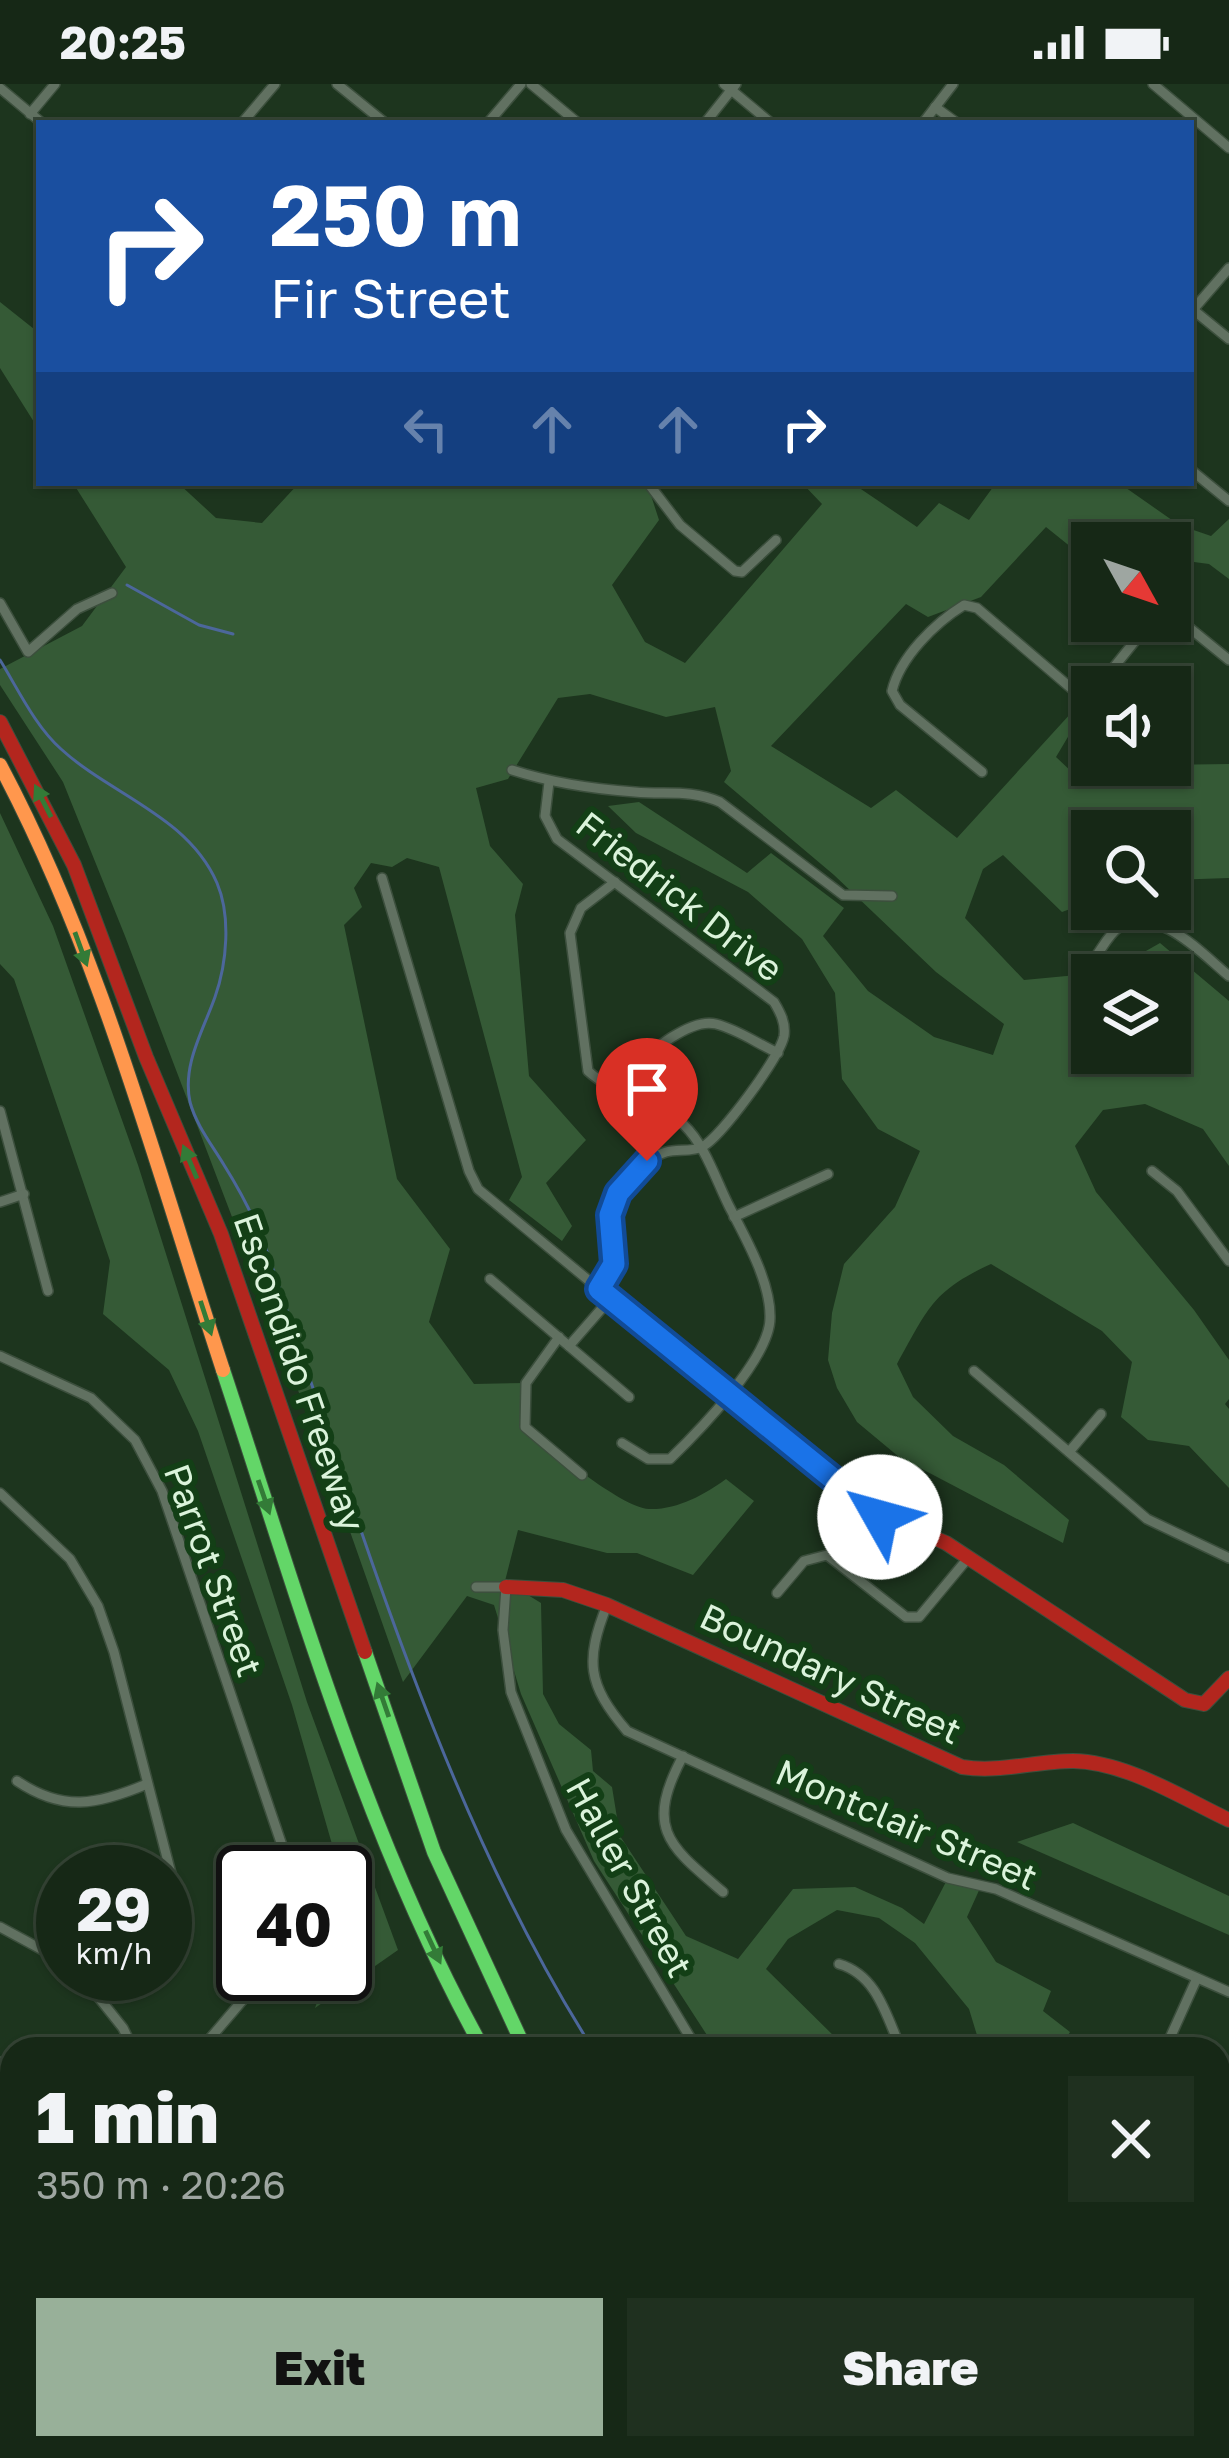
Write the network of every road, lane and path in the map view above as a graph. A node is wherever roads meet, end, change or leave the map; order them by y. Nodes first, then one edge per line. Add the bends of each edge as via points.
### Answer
1 (55, 84) edge
2 (274, 84) edge
3 (338, 84) edge
4 (520, 84) edge
5 (531, 84) edge
6 (953, 84) edge
7 (1153, 84) edge
8 (731, 86) edge
9 (0, 88) edge
10 (935, 107) junction
11 (30, 114) junction
12 (37, 120) edge
13 (244, 120) edge
14 (381, 120) edge
15 (490, 120) edge
16 (574, 120) edge
17 (707, 120) edge
18 (768, 120) edge
19 (924, 120) edge
20 (953, 120) edge
21 (1229, 148) edge
22 (1229, 268) edge
23 (1194, 308) edge
24 (1194, 312) edge
25 (1229, 340) edge
26 (1194, 472) edge
27 (649, 486) edge
28 (1229, 501) edge
29 (776, 540) dead end
30 (112, 593) dead end
31 (0, 603) edge
32 (1191, 629) edge
33 (1135, 642) edge
34 (1229, 659) edge
35 (1116, 666) edge
36 (1071, 681) edge
37 (0, 722) edge
38 (0, 765) edge
39 (512, 770) dead end
40 (982, 772) dead end
41 (549, 782) junction
42 (382, 878) dead end
43 (615, 882) junction
44 (892, 896) dead end
45 (1098, 954) edge
46 (1229, 976) edge
47 (778, 1053) junction
48 (611, 1086) junction
49 (0, 1111) edge
50 (701, 1148) junction
51 (1152, 1171) dead end
52 (828, 1174) dead end
53 (24, 1194) junction
54 (0, 1202) edge
55 (734, 1217) junction
56 (1229, 1261) edge
57 (490, 1279) dead end
58 (48, 1291) dead end
59 (605, 1294) junction
60 (559, 1337) junction
61 (568, 1346) junction
62 (0, 1356) edge
63 (974, 1371) dead end
64 (726, 1394) junction
65 (629, 1397) dead end
66 (1101, 1414) dead end
67 (622, 1443) dead end
68 (1069, 1452) junction
69 (582, 1474) dead end
70 (0, 1493) edge
71 (968, 1558) junction
72 (1229, 1558) edge
73 (476, 1587) dead end
74 (506, 1587) junction
75 (777, 1593) dead end
76 (607, 1605) junction
77 (1229, 1678) edge
78 (683, 1756) junction
79 (17, 1781) dead end
80 (147, 1784) junction
81 (1229, 1820) edge
82 (163, 1845) edge
83 (282, 1845) edge
84 (723, 1892) dead end
85 (0, 1928) edge
86 (36, 1946) edge
87 (838, 1964) dead end
88 (1197, 1978) junction
89 (1229, 1992) edge
90 (102, 2001) edge
91 (242, 2001) edge
92 (125, 2037) edge
93 (211, 2037) edge
94 (477, 2037) edge
95 (522, 2037) edge
96 (690, 2037) edge
97 (896, 2037) edge
98 (1170, 2037) edge

1 - 11 street
2 - 13 street
3 - 14 street
4 - 15 street
5 - 16 street
6 - 10 street
7 - 21 street
8 - 17 street
8 - 18 street
9 - 11 street
10 - 19 street
10 - 20 street
11 - 12 street
22 - 23 street
24 - 25 street
26 - 28 street
27 - 29 street via 728,567 742,572
30 - 31 street via 68,615 28,652
32 - 34 street
33 - 35 street
36 - 40 street via 977,608 964,605 940,620 892,691
95 -> 37 main road, Escondido Freeway via 434,1852 220,1234 74,865
38 -> 94 main road, Escondido Freeway via 50,866 128,1080 375,1812
39 - 41 street
41 - 43 street, Friedrick Drive via 545,808 557,839
41 - 44 street via 696,792 844,896
42 - 59 street via 478,1189
43 - 47 street, Friedrick Drive via 774,1001 783,1024
43 - 48 street via 581,908 569,948 588,1071
45 - 46 street via 1117,929 1166,926
47 - 48 street via 717,1024 695,1023
47 - 50 street
48 - 50 street via 666,1111
49 - 53 street
50 - 55 street
50 - 59 street via 647,1161 618,1193
51 - 56 street
52 - 55 street
53 - 54 street
53 - 58 street
55 - 64 street via 771,1316 761,1351
57 - 60 street
59 - 61 street
59 - 64 main road
60 - 61 street
60 - 69 street via 526,1383 525,1427
61 - 65 street
62 - 83 street, Parrot Street via 91,1398 135,1440 162,1491
63 - 68 street
64 - 67 street via 670,1459 648,1459
64 - 71 main road via 865,1508
66 - 68 street
68 - 72 street via 1147,1519
70 - 80 street via 70,1559 98,1606
71 - 75 street via 919,1617 906,1617 827,1555 804,1561
71 - 77 main road via 1185,1700 1204,1704
73 - 74 street, Boundary Street
74 - 76 main road, Boundary Street via 563,1590
74 - 96 street, Haller Street via 511,1692 566,1830
76 - 78 street, Montclair Street via 591,1664 607,1708 627,1731
76 - 81 main road, Boundary Street via 962,1767 996,1772 1083,1762
78 - 84 street via 663,1823 674,1850
78 - 88 street, Montclair Street via 948,1878 995,1889
79 - 80 street via 46,1800 71,1804
80 - 82 street
85 - 86 street
87 - 97 street via 867,1978
88 - 89 street, Montclair Street
88 - 98 street
90 - 92 street
91 - 93 street

